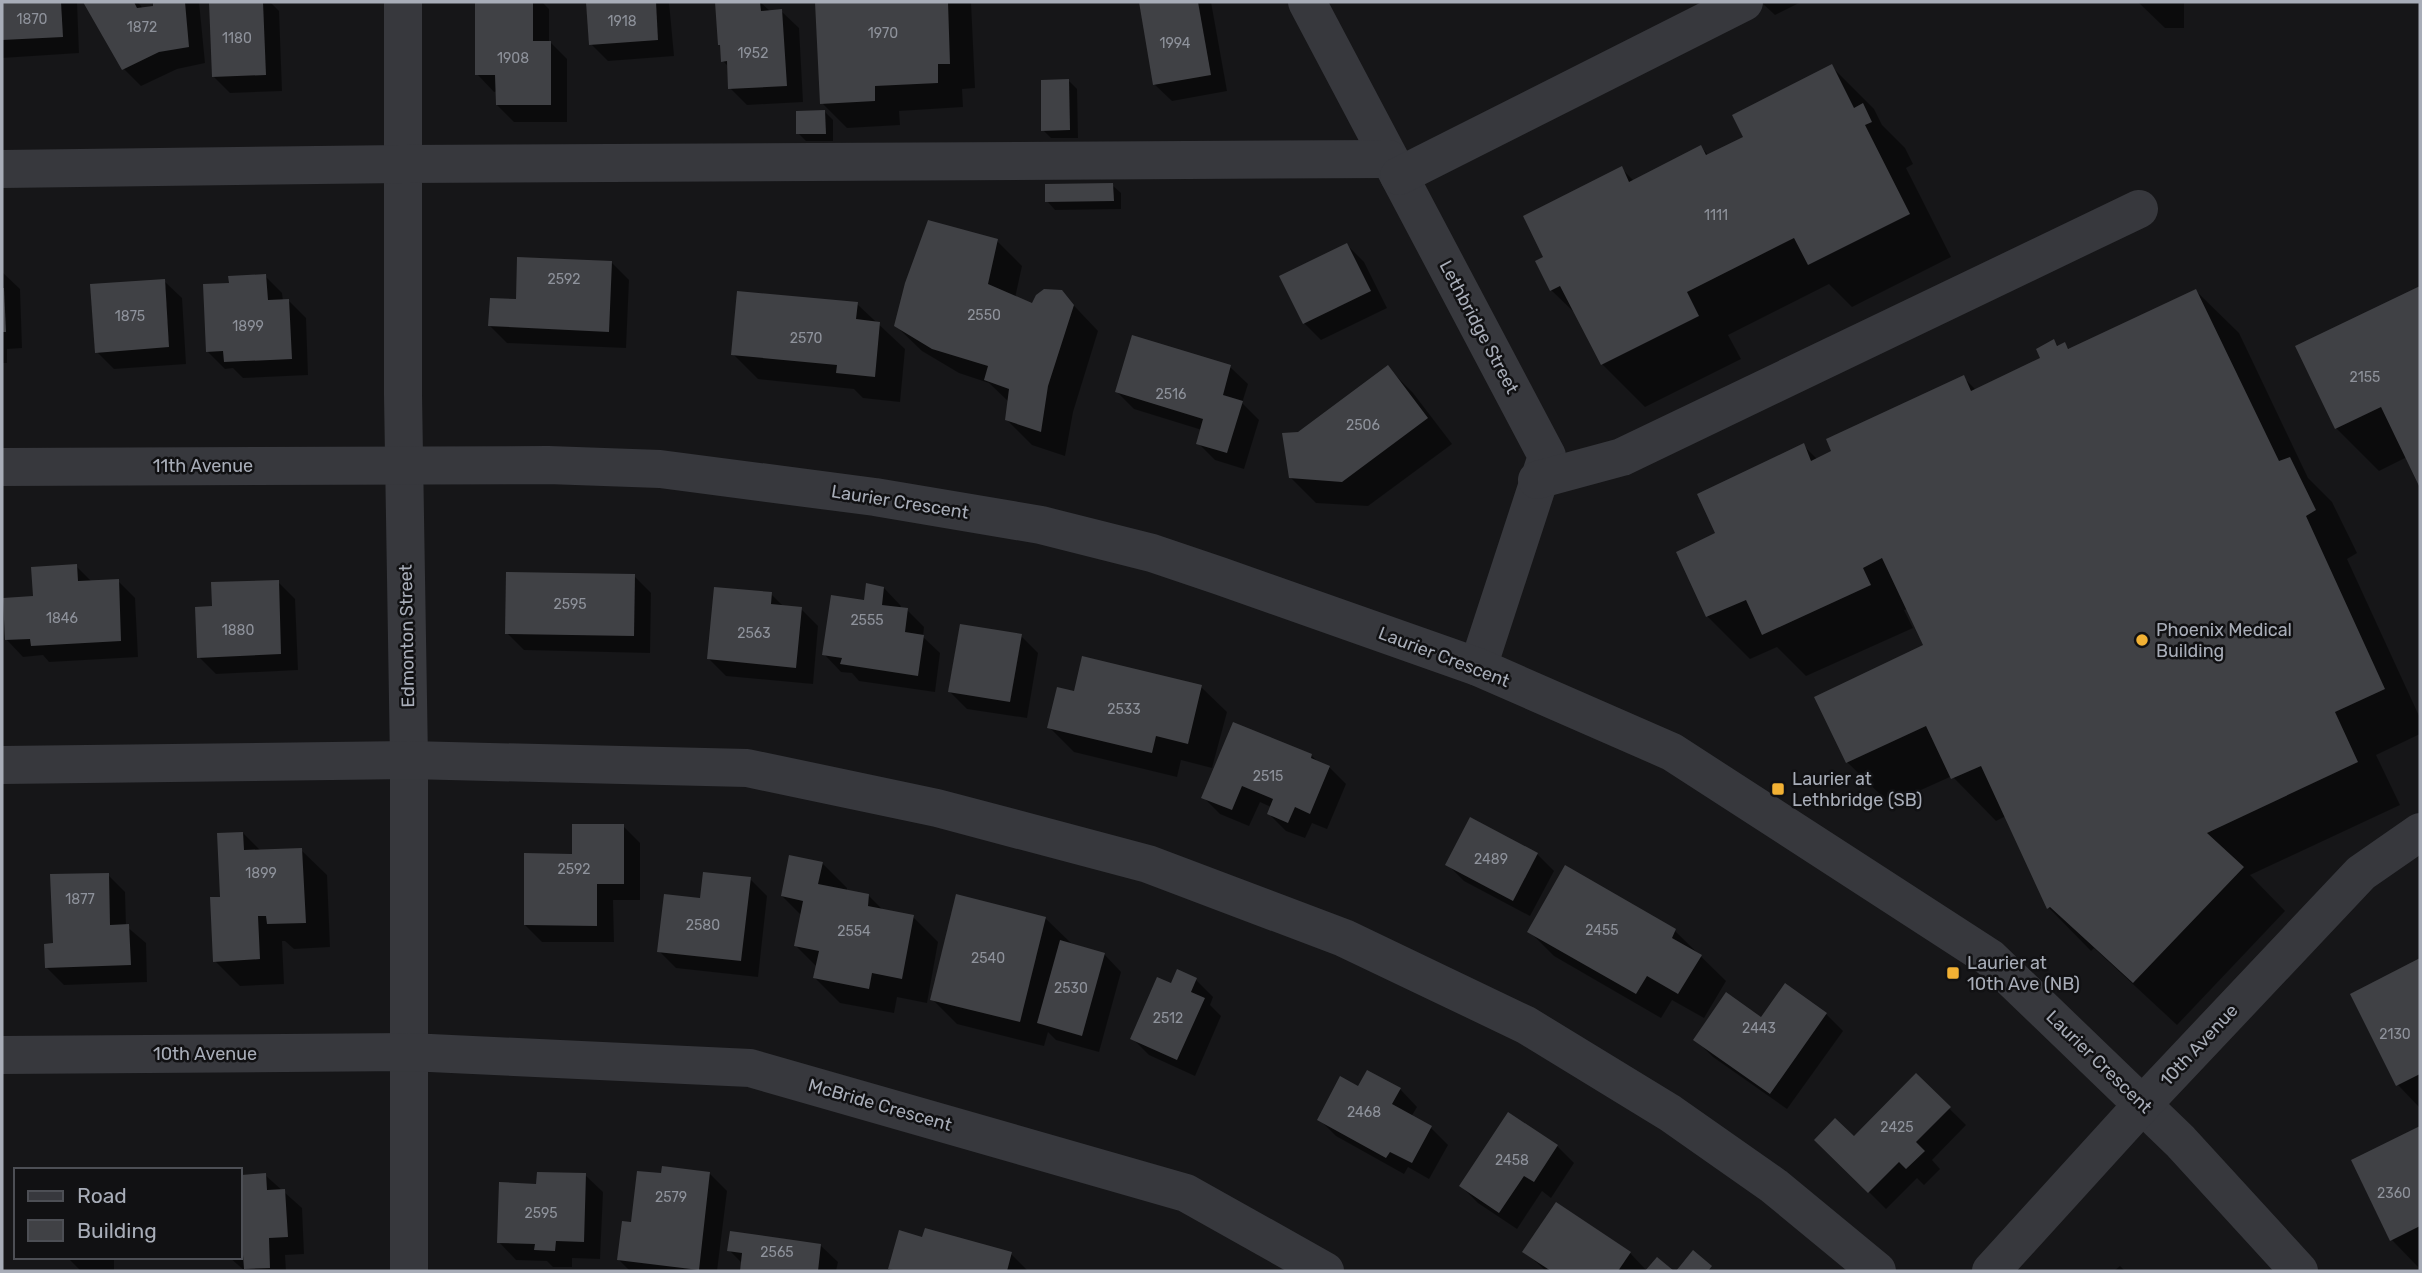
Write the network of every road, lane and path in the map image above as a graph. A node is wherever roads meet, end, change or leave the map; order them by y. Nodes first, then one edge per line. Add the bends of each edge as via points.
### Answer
1 (403, 2) edge
2 (1307, 2) edge
3 (1744, 2) edge
4 (402, 164) junction
5 (1394, 168) junction
6 (2, 169) edge
7 (2139, 209) dead end
8 (404, 465) junction
9 (2, 467) edge
10 (1538, 480) junction
11 (1478, 667) junction
12 (409, 760) junction
13 (2, 765) edge
14 (2420, 832) edge
15 (409, 1052) junction
16 (2, 1055) edge
17 (2143, 1104) junction
18 (409, 1271) edge
19 (1325, 1271) edge
20 (1877, 1271) edge
21 (1991, 1271) edge
22 (2299, 1271) edge

1 - 4 street, Edmonton Street
2 - 5 street, Lethbridge Street
3 - 5 street
4 - 5 street
4 - 6 street
4 - 8 street, Edmonton Street
5 - 10 street, Lethbridge Street via 1547,456
7 - 10 street via 1622,457
8 - 9 street, 11th Avenue
8 - 11 street, Laurier Crescent via 660,470 875,497 1041,525 1152,553
8 - 12 street, Edmonton Street
10 - 11 street, Lethbridge Street
11 - 17 street, Laurier Crescent via 1672,752 1990,958
12 - 13 street
12 - 15 street, Edmonton Street
12 - 20 street via 747,768 937,808 1147,864 1344,938 1526,1025 1670,1113
14 - 17 street, 10th Avenue via 2361,873
15 - 16 street, 10th Avenue
15 - 18 street, Edmonton Street
15 - 19 street, McBride Crescent via 750,1068 1186,1193
17 - 21 street, 10th Avenue
17 - 22 street, Laurier Crescent

